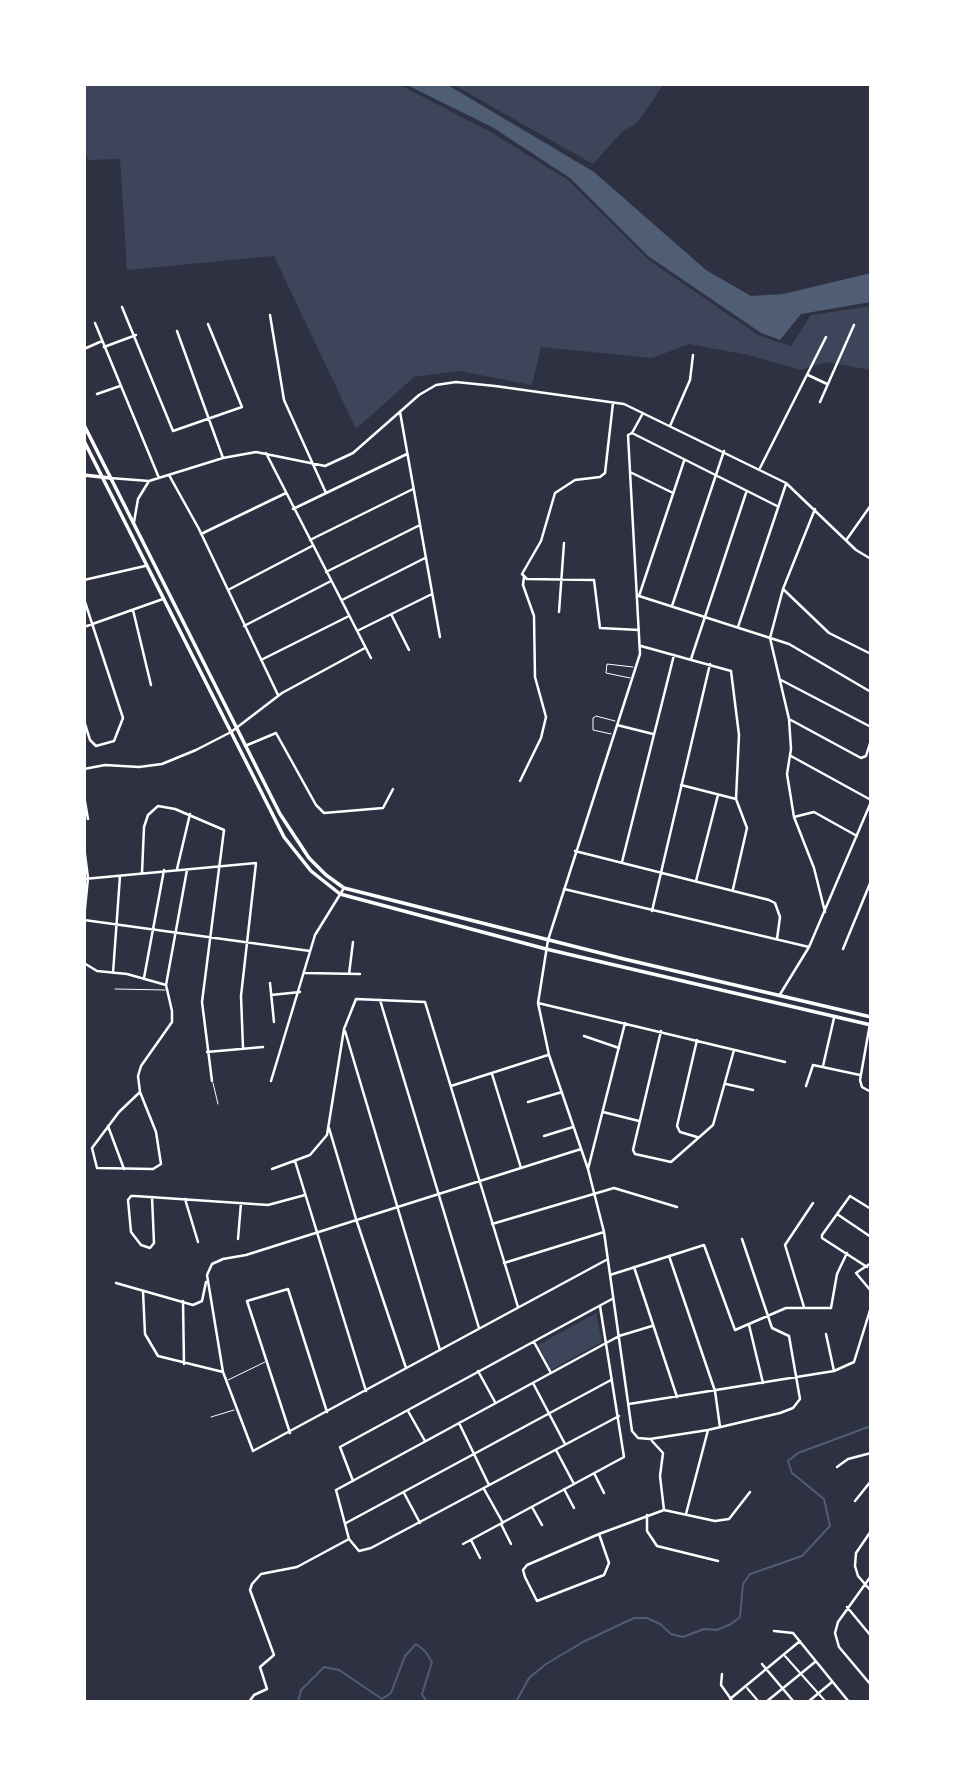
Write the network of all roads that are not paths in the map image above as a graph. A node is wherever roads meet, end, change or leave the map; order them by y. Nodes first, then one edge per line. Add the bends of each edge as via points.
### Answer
1 (122, 307) dead end
2 (270, 315) dead end
3 (95, 323) dead end
4 (208, 324) dead end
5 (854, 325) dead end
6 (177, 331) dead end
7 (136, 335) junction
8 (826, 337) dead end
9 (102, 341) junction
10 (104, 347) junction
11 (84, 349) edge
12 (693, 355) dead end
13 (808, 375) junction
14 (828, 384) junction
15 (121, 386) junction
16 (97, 394) dead end
17 (613, 402) junction
18 (820, 402) dead end
19 (400, 412) junction
20 (643, 413) junction
21 (210, 420) junction
22 (84, 425) edge
23 (670, 426) junction
24 (631, 434) junction
25 (84, 441) edge
26 (724, 451) junction
27 (266, 453) junction
28 (407, 454) junction
29 (223, 458) junction
30 (684, 461) junction
31 (311, 463) junction
32 (760, 468) junction
33 (630, 472) junction
34 (84, 475) edge
35 (169, 475) junction
36 (102, 476) junction
37 (715, 476) junction
38 (110, 478) junction
39 (159, 478) junction
40 (149, 481) junction
41 (786, 483) junction
42 (413, 489) junction
43 (747, 492) junction
44 (286, 493) junction
45 (674, 493) junction
46 (326, 494) junction
47 (871, 505) edge
48 (777, 506) junction
49 (293, 509) junction
50 (815, 509) junction
51 (419, 524) junction
52 (133, 526) junction
53 (201, 534) junction
54 (310, 540) junction
55 (846, 540) junction
56 (564, 542) dead end
57 (313, 546) junction
58 (425, 558) junction
59 (871, 559) edge
60 (146, 565) junction
61 (326, 572) junction
62 (524, 577) junction
63 (84, 580) edge
64 (559, 580) junction
65 (331, 581) junction
66 (783, 589) junction
67 (228, 590) junction
68 (432, 594) junction
69 (639, 596) junction
70 (84, 599) edge
71 (163, 599) junction
72 (342, 600) junction
73 (672, 606) junction
74 (133, 610) junction
75 (559, 612) dead end
76 (391, 614) junction
77 (349, 616) junction
78 (705, 616) junction
79 (93, 624) junction
80 (244, 626) junction
81 (84, 627) edge
82 (738, 627) junction
83 (640, 630) junction
84 (357, 631) junction
85 (440, 637) dead end
86 (771, 638) junction
87 (641, 646) junction
88 (365, 648) junction
89 (409, 650) dead end
90 (871, 654) edge
91 (674, 655) junction
92 (371, 658) dead end
93 (691, 659) junction
94 (261, 660) junction
95 (710, 664) junction
96 (636, 667) junction
97 (632, 679) junction
98 (779, 679) junction
99 (151, 685) dead end
100 (871, 692) edge
101 (279, 696) junction
102 (789, 719) junction
103 (84, 721) edge
104 (617, 723) junction
105 (236, 727) junction
106 (871, 727) edge
107 (231, 732) junction
108 (653, 734) junction
109 (613, 735) junction
110 (871, 740) edge
111 (246, 746) junction
112 (790, 756) junction
113 (84, 769) edge
114 (520, 781) dead end
115 (680, 785) junction
116 (393, 789) dead end
117 (718, 795) junction
118 (84, 796) edge
119 (736, 799) junction
120 (871, 801) edge
121 (190, 814) junction
122 (794, 817) junction
123 (88, 820) dead end
124 (857, 836) junction
125 (84, 847) edge
126 (575, 851) junction
127 (622, 863) junction
128 (220, 866) junction
129 (177, 869) junction
130 (164, 870) junction
131 (187, 870) junction
132 (660, 872) junction
133 (142, 873) junction
134 (120, 876) junction
135 (86, 879) edge
136 (696, 881) junction
137 (871, 881) edge
138 (344, 888) junction
139 (564, 888) junction
140 (733, 889) junction
141 (340, 894) junction
142 (652, 911) junction
143 (825, 912) junction
144 (84, 919) edge
145 (118, 923) junction
146 (155, 929) junction
147 (176, 932) junction
148 (211, 937) junction
149 (777, 939) junction
150 (548, 940) junction
151 (246, 942) junction
152 (353, 942) dead end
153 (809, 947) junction
154 (546, 948) junction
155 (843, 949) dead end
156 (310, 951) junction
157 (84, 963) edge
158 (113, 973) junction
159 (305, 973) junction
160 (349, 974) junction
161 (360, 974) dead end
162 (144, 978) junction
163 (270, 983) dead end
164 (166, 985) junction
165 (115, 989) dead end
166 (167, 990) junction
167 (299, 992) junction
168 (271, 995) junction
169 (779, 996) junction
170 (380, 1000) junction
171 (538, 1003) junction
172 (834, 1017) junction
173 (871, 1018) edge
174 (274, 1022) dead end
175 (625, 1023) junction
176 (870, 1025) edge
177 (344, 1029) junction
178 (661, 1031) junction
179 (584, 1036) dead end
180 (696, 1040) junction
181 (263, 1047) dead end
182 (243, 1048) junction
183 (619, 1048) junction
184 (734, 1050) junction
185 (207, 1052) junction
186 (549, 1055) junction
187 (785, 1062) dead end
188 (823, 1066) junction
189 (492, 1073) junction
190 (860, 1075) junction
191 (212, 1081) joint
192 (271, 1081) dead end
193 (726, 1084) junction
194 (451, 1086) junction
195 (806, 1086) dead end
196 (753, 1090) dead end
197 (140, 1092) junction
198 (562, 1092) junction
199 (871, 1092) edge
200 (528, 1102) dead end
201 (218, 1104) dead end
202 (603, 1112) junction
203 (639, 1121) junction
204 (108, 1126) junction
205 (573, 1127) junction
206 (329, 1128) junction
207 (544, 1136) dead end
208 (699, 1137) junction
209 (581, 1149) junction
210 (295, 1161) junction
211 (521, 1168) junction
212 (124, 1169) junction
213 (272, 1169) dead end
214 (588, 1169) junction
215 (478, 1181) junction
216 (595, 1193) junction
217 (440, 1194) junction
218 (305, 1195) junction
219 (152, 1197) junction
220 (185, 1199) junction
221 (241, 1203) junction
222 (813, 1203) dead end
223 (399, 1207) junction
224 (677, 1207) dead end
225 (871, 1209) edge
226 (838, 1214) junction
227 (356, 1219) junction
228 (492, 1224) junction
229 (604, 1232) junction
230 (317, 1233) junction
231 (871, 1237) edge
232 (238, 1239) dead end
233 (742, 1239) dead end
234 (198, 1242) dead end
235 (846, 1253) junction
236 (669, 1255) junction
237 (608, 1259) junction
238 (504, 1263) junction
239 (871, 1263) edge
240 (634, 1267) junction
241 (867, 1267) junction
242 (207, 1275) junction
243 (610, 1275) junction
244 (116, 1283) dead end
245 (143, 1291) junction
246 (871, 1291) edge
247 (613, 1298) junction
248 (183, 1301) junction
249 (600, 1306) junction
250 (518, 1307) junction
251 (871, 1307) edge
252 (805, 1308) junction
253 (767, 1317) junction
254 (749, 1324) junction
255 (652, 1326) junction
256 (479, 1329) junction
257 (826, 1334) dead end
258 (619, 1336) junction
259 (534, 1342) junction
260 (606, 1343) junction
261 (440, 1350) junction
262 (267, 1362) junction
263 (184, 1364) junction
264 (406, 1368) junction
265 (478, 1371) junction
266 (834, 1371) junction
267 (223, 1372) junction
268 (551, 1373) junction
269 (798, 1378) junction
270 (612, 1380) junction
271 (226, 1381) junction
272 (533, 1383) junction
273 (763, 1383) junction
274 (366, 1391) junction
275 (715, 1391) junction
276 (677, 1397) junction
277 (495, 1403) junction
278 (629, 1404) junction
279 (236, 1409) junction
280 (407, 1410) junction
281 (327, 1412) junction
282 (550, 1414) junction
283 (619, 1416) junction
284 (211, 1417) dead end
285 (459, 1423) junction
286 (720, 1427) junction
287 (708, 1430) junction
288 (290, 1433) junction
289 (650, 1439) junction
290 (425, 1441) junction
291 (565, 1444) junction
292 (556, 1450) junction
293 (871, 1453) edge
294 (474, 1454) junction
295 (837, 1467) dead end
296 (594, 1473) junction
297 (353, 1481) junction
298 (871, 1481) edge
299 (574, 1483) junction
300 (489, 1485) junction
301 (484, 1489) junction
302 (564, 1489) junction
303 (750, 1492) dead end
304 (404, 1493) junction
305 (604, 1493) dead end
306 (855, 1501) dead end
307 (532, 1507) junction
308 (574, 1508) dead end
309 (664, 1510) junction
310 (647, 1514) junction
311 (686, 1514) junction
312 (346, 1523) junction
313 (420, 1523) junction
314 (502, 1523) junction
315 (542, 1525) dead end
316 (871, 1531) edge
317 (599, 1534) junction
318 (349, 1539) junction
319 (471, 1540) junction
320 (463, 1544) dead end
321 (512, 1544) dead end
322 (480, 1558) dead end
323 (718, 1561) dead end
324 (871, 1576) edge
325 (864, 1584) junction
326 (871, 1591) edge
327 (847, 1607) junction
328 (774, 1631) dead end
329 (871, 1636) edge
330 (800, 1641) junction
331 (784, 1655) junction
332 (816, 1661) junction
333 (762, 1664) dead end
334 (767, 1670) junction
335 (801, 1673) junction
336 (722, 1674) dead end
337 (832, 1682) junction
338 (871, 1685) edge
339 (746, 1687) junction
340 (782, 1688) junction
341 (818, 1693) junction
342 (732, 1701) edge
343 (249, 1702) edge
344 (759, 1702) edge
345 (766, 1702) edge
346 (794, 1702) edge
347 (808, 1702) edge
348 (826, 1702) edge
349 (849, 1702) edge

1 - 7 street
2 - 31 street via 284,400
3 - 9 street
4 - 21 street via 242,406
5 - 14 street
6 - 21 street
7 - 10 street
7 - 21 street via 171,429
8 - 13 street
9 - 10 street
9 - 11 street
10 - 15 street
12 - 23 street via 690,380
13 - 14 street
13 - 32 street
14 - 18 street
15 - 16 street
15 - 39 street
17 - 19 street via 456,382 436,384
17 - 20 street
17 - 62 street via 605,473 575,480 555,493
19 - 28 street
19 - 31 street via 353,453 325,466
20 - 23 street
20 - 24 street
21 - 29 street
22 - 38 main road
23 - 26 street
24 - 30 street
24 - 33 street
25 - 36 main road
26 - 32 street
26 - 37 street
27 - 29 street
27 - 31 street
27 - 44 street
28 - 42 street
28 - 46 street
29 - 35 street
30 - 37 street
30 - 45 street
31 - 46 street
32 - 41 street
33 - 45 street
33 - 69 street
34 - 36 main road
35 - 39 street
35 - 53 street
36 - 38 main road
36 - 60 main road
37 - 43 street
37 - 73 street
38 - 40 street
38 - 52 main road
39 - 40 street
40 - 52 street via 138,499
41 - 48 street
41 - 50 street
42 - 51 street
42 - 54 street
43 - 48 street
43 - 78 street
44 - 49 street
44 - 53 street
45 - 69 street
46 - 49 street
47 - 55 street
48 - 82 street
49 - 54 street
50 - 55 street
50 - 66 street
51 - 58 street
51 - 61 street
52 - 105 main road
53 - 67 street
54 - 57 street
55 - 59 street
56 - 64 street
57 - 61 street
57 - 67 street
58 - 68 street
58 - 72 street
60 - 63 street
60 - 71 main road
61 - 65 street
62 - 64 street
62 - 114 street via 534,616 537,690 546,717
64 - 75 street
64 - 83 street via 594,580 601,630
65 - 72 street
65 - 80 street
66 - 86 street
66 - 90 street via 828,633
67 - 80 street
68 - 76 street
68 - 85 street
69 - 73 street
69 - 83 street
70 - 79 street
71 - 74 street
71 - 107 main road
72 - 77 street
73 - 78 street
74 - 79 street
74 - 99 street
76 - 84 street
76 - 89 street
77 - 84 street
77 - 94 street
78 - 82 street
78 - 93 street
79 - 81 street
79 - 103 street via 123,718 114,741 96,746
80 - 94 street
82 - 86 street
83 - 87 street
84 - 88 street
86 - 98 street
86 - 100 street
87 - 91 street
87 - 96 street
88 - 92 street
88 - 101 street
91 - 93 street
91 - 108 street
93 - 95 street
94 - 101 street
95 - 115 street
95 - 119 street via 731,671 739,735
96 - 97 street
96 - 97 lane via 607,664 606,673
97 - 104 street
98 - 102 street
98 - 106 street
101 - 105 street
102 - 110 street via 864,757
102 - 112 street
104 - 108 street
104 - 109 street
104 - 109 lane via 593,719 593,730
105 - 107 street
105 - 111 main road
107 - 113 street via 162,764
107 - 141 main road via 284,837 311,871
108 - 127 street
109 - 126 street
111 - 116 street via 276,733 324,813 383,808
111 - 138 main road via 292,834 309,858
112 - 120 street
112 - 122 street via 787,774
115 - 117 street
115 - 132 street
117 - 119 street
117 - 136 street
118 - 123 street
119 - 140 street via 747,828
120 - 124 street
121 - 128 street via 225,830
121 - 129 street
121 - 133 street via 158,806 148,815
122 - 124 street via 814,812
122 - 143 street
124 - 143 street
125 - 135 street
126 - 127 street
126 - 139 street
127 - 132 street
128 - 131 street
128 - 148 street
128 - 151 street via 256,863
129 - 130 street
129 - 131 street
130 - 133 street
130 - 146 street
131 - 147 street
132 - 136 street
132 - 142 street
133 - 134 street
134 - 135 street
134 - 145 street
135 - 144 street
136 - 140 street
137 - 155 street
138 - 141 street
138 - 150 main road
139 - 142 street
139 - 150 street
140 - 149 street via 775,903 780,917
141 - 154 main road
141 - 156 street
142 - 149 street
143 - 153 street
144 - 145 street
145 - 146 street
145 - 158 street
146 - 147 street
146 - 162 street
147 - 148 street
147 - 164 street
148 - 151 street
148 - 185 street via 202,1002
149 - 153 street
150 - 154 street
150 - 169 main road
151 - 156 street
151 - 182 street
152 - 160 street
153 - 169 street
154 - 171 street
154 - 172 main road
156 - 159 street
157 - 158 street
158 - 162 street
159 - 160 street
159 - 167 street
160 - 161 street
162 - 164 street
163 - 168 street
164 - 166 street
165 - 166 lane
166 - 197 street via 172,1022 141,1066
167 - 168 street
167 - 192 street
168 - 174 street
169 - 173 main road
170 - 177 street via 356,999
170 - 194 street via 425,1002
170 - 217 street
171 - 175 street
171 - 186 street
172 - 176 main road
172 - 188 street
173 - 176 street
175 - 178 street
175 - 183 street
176 - 190 street
177 - 206 street
177 - 223 street
178 - 180 street
178 - 203 street
179 - 183 street
180 - 184 street
180 - 208 street via 678,1129
181 - 182 street
182 - 185 street
183 - 202 street
184 - 187 street
184 - 193 street
185 - 191 street
186 - 189 street
186 - 198 street
188 - 190 street
188 - 195 street via 811,1066
189 - 194 street
189 - 211 street
190 - 199 street via 860,1084
191 - 201 lane
193 - 196 street
193 - 208 street via 715,1123
194 - 215 street
197 - 204 street
197 - 212 street via 156,1132 161,1161 159,1167
198 - 200 street
198 - 205 street
202 - 203 street
202 - 214 street
203 - 208 street via 634,1152 671,1162
204 - 212 street
204 - 212 street via 91,1149 97,1168
205 - 207 street
205 - 209 street
206 - 210 street via 310,1156
206 - 227 street
209 - 211 street
209 - 214 street
210 - 213 street
210 - 218 street
211 - 215 street
214 - 216 street
215 - 217 street
215 - 228 street
216 - 224 street via 617,1188
216 - 228 street
216 - 229 street
217 - 223 street
217 - 256 street
218 - 221 street via 268,1205
218 - 230 street
219 - 219 street via 131,1196 128,1200 131,1232 141,1245 150,1248 154,1243
219 - 220 street
220 - 221 street
220 - 234 street
221 - 232 street
222 - 252 street via 785,1245
223 - 227 street
223 - 261 street
225 - 226 street via 852,1196
226 - 231 street
226 - 235 street via 822,1237
227 - 230 street
227 - 264 street
228 - 238 street
229 - 237 street
229 - 238 street
230 - 242 street via 216,1261
230 - 274 street
233 - 253 street
235 - 241 street
235 - 252 street via 831,1307
236 - 240 street
236 - 254 street via 704,1245 733,1329
236 - 275 street
237 - 243 street
237 - 250 street
238 - 250 street
239 - 241 street
240 - 243 street
240 - 255 street
241 - 246 street via 856,1273
242 - 248 street via 202,1301 193,1305
242 - 267 street
243 - 247 street
244 - 245 street
245 - 248 street
245 - 263 street via 149,1343 158,1356
247 - 249 street
247 - 258 street
248 - 263 street
249 - 259 street
249 - 260 street
250 - 256 street
251 - 266 street via 854,1362
252 - 253 street via 784,1308
253 - 254 street
253 - 269 street via 772,1328 789,1336
254 - 273 street
255 - 258 street
255 - 276 street
256 - 261 street
257 - 266 street
258 - 260 street
258 - 278 street
259 - 265 street
259 - 268 street
260 - 268 street
260 - 270 street
261 - 264 street
262 - 271 lane
262 - 281 street via 247,1301 288,1289
262 - 288 street
263 - 267 street
264 - 274 street
265 - 277 street
265 - 280 street
266 - 269 street
267 - 271 street
268 - 272 street
269 - 273 street
269 - 286 street via 801,1394 793,1408
270 - 282 street
270 - 283 street
271 - 279 street
272 - 277 street
272 - 282 street
273 - 275 street
274 - 281 street
275 - 276 street
275 - 286 street
276 - 278 street
277 - 285 street
278 - 289 street via 632,1431
279 - 284 lane
279 - 288 street via 253,1451
280 - 290 street
280 - 297 street via 340,1447
281 - 288 street
282 - 291 street
282 - 294 street
283 - 291 street
283 - 296 street via 624,1457
285 - 290 street
285 - 294 street
286 - 287 street
287 - 289 street
287 - 311 street
289 - 309 street via 663,1453
290 - 297 street
291 - 292 street
292 - 299 street
292 - 300 street
293 - 295 street
294 - 300 street
294 - 304 street
296 - 299 street
296 - 305 street
297 - 312 street via 335,1492
298 - 306 street
299 - 302 street
300 - 301 street
301 - 313 street
301 - 314 street
302 - 307 street
302 - 308 street
303 - 311 street via 729,1519 715,1521
304 - 312 street
304 - 313 street
307 - 314 street
307 - 315 street
309 - 310 street
309 - 311 street
310 - 317 street
310 - 323 street via 647,1531 657,1546
312 - 318 street
313 - 318 street via 371,1548 359,1550
314 - 319 street
314 - 321 street
316 - 325 street via 855,1559 855,1571
317 - 317 street via 523,1570 537,1601 604,1575 609,1563
318 - 343 street via 298,1567 261,1574 252,1584 250,1590 274,1654 260,1667 267,1689
319 - 320 street
319 - 322 street
324 - 325 street
325 - 326 street
325 - 327 street
327 - 329 street
327 - 338 street via 835,1633 838,1647
328 - 330 street via 793,1633
330 - 331 street
330 - 332 street
331 - 334 street
331 - 335 street
332 - 335 street
332 - 337 street
333 - 334 street
334 - 339 street
334 - 340 street
335 - 340 street
335 - 341 street
336 - 342 street via 721,1685
337 - 341 street
337 - 349 street
339 - 342 street
339 - 344 street
340 - 345 street
340 - 346 street
341 - 347 street
341 - 348 street

